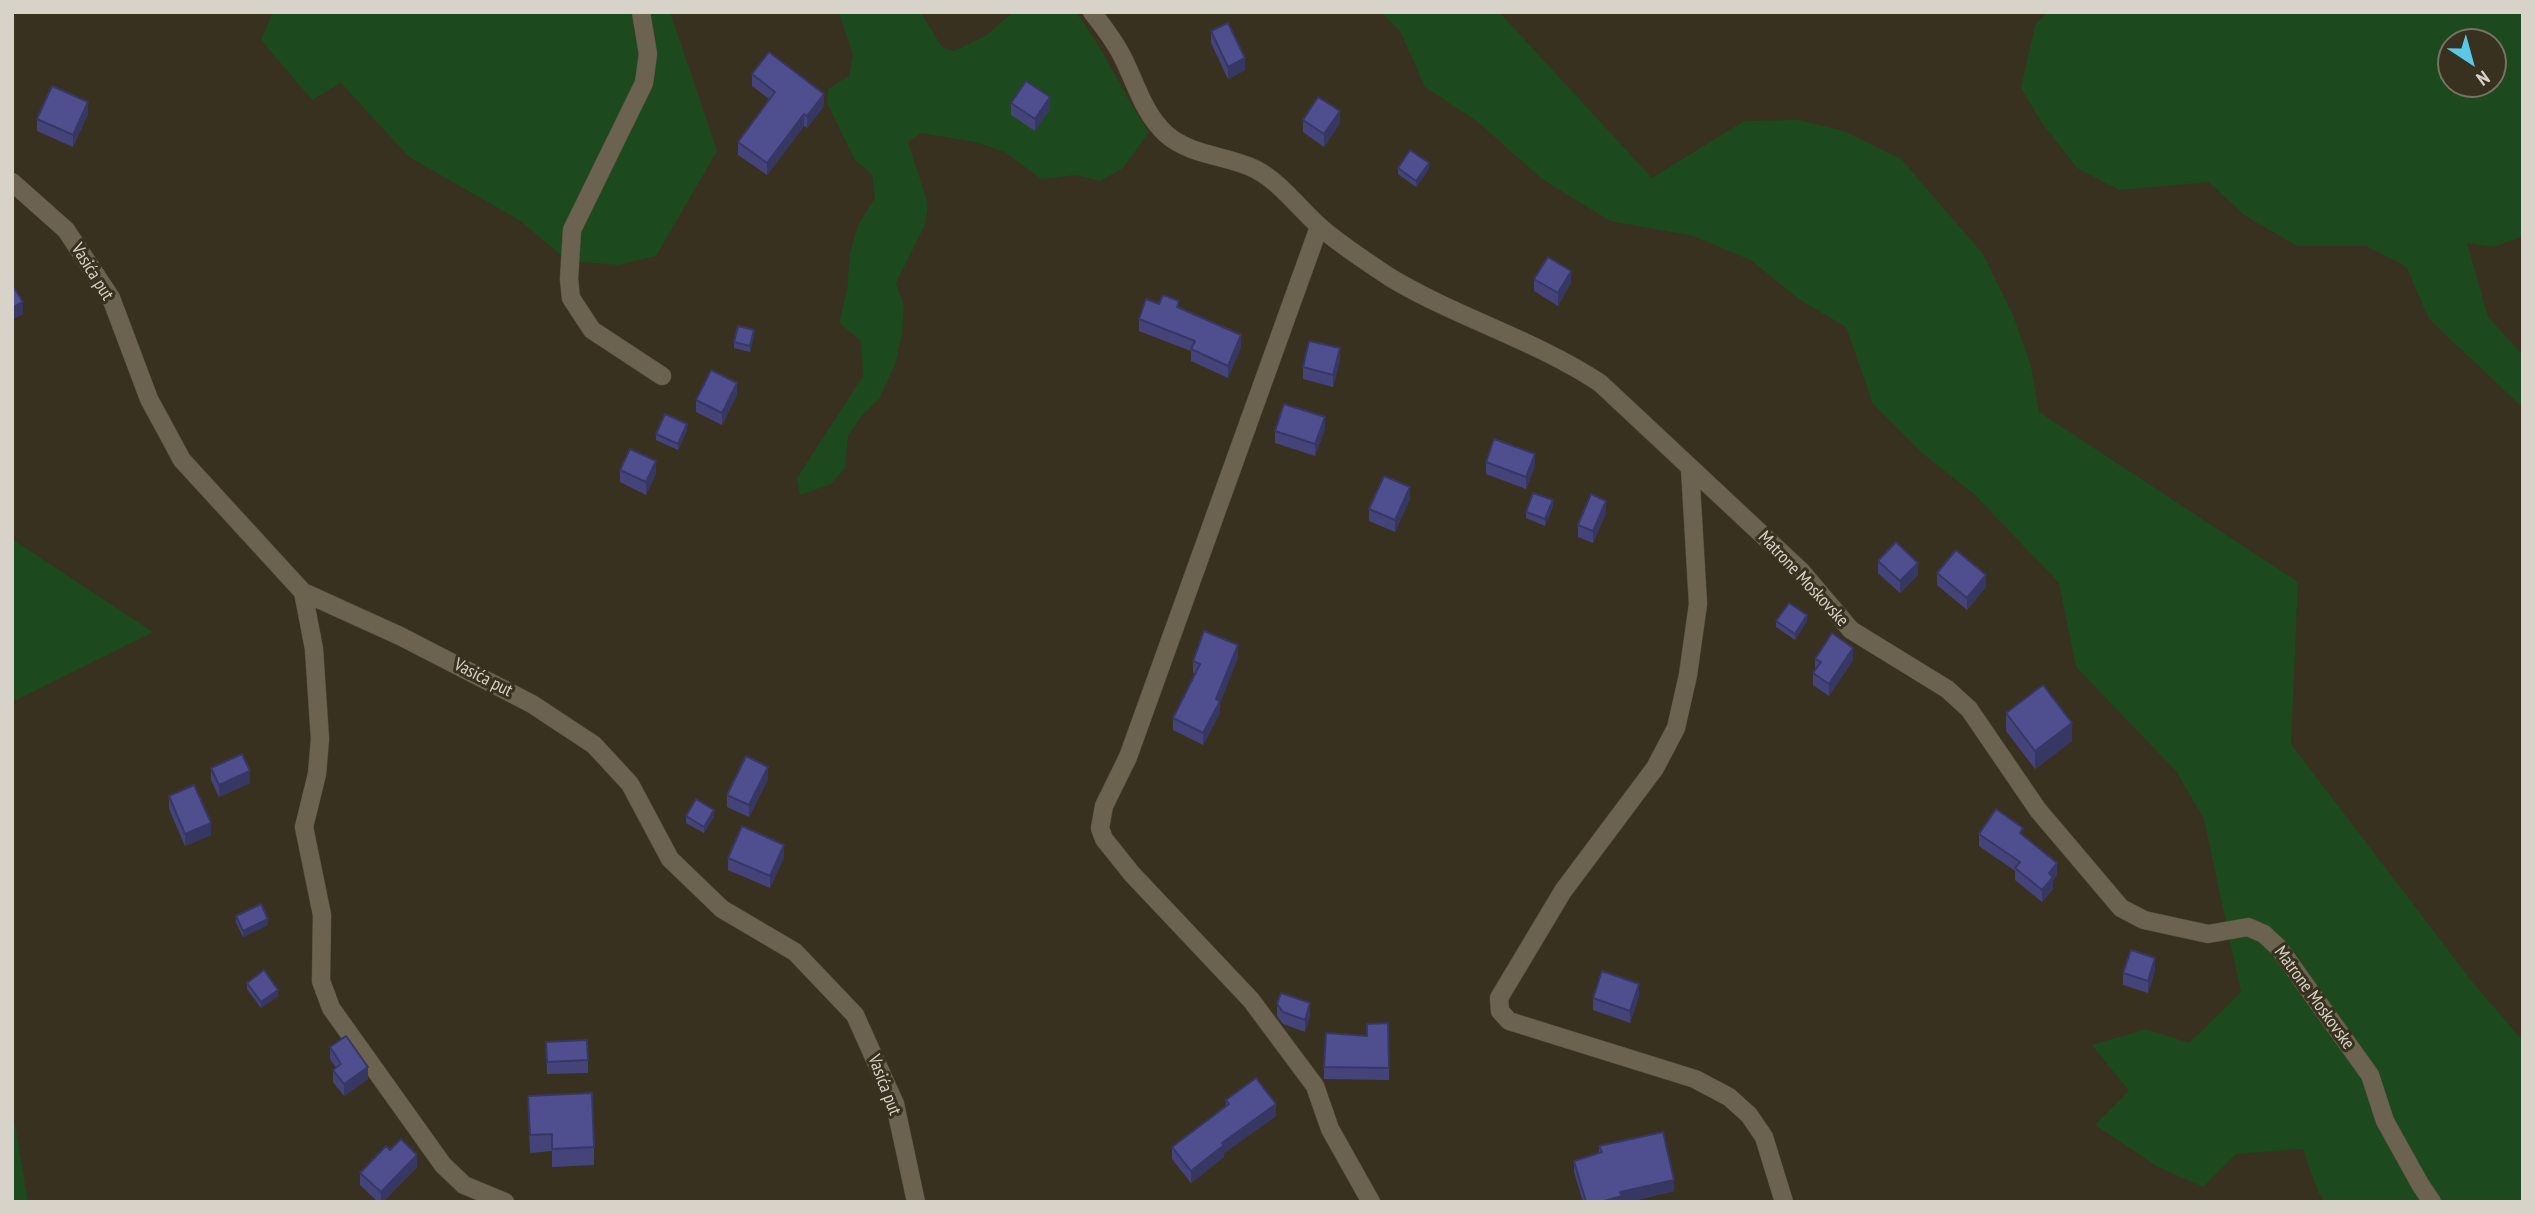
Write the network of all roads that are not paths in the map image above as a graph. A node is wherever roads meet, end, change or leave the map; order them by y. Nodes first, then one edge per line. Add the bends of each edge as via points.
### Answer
1 (641, 12) edge
2 (1092, 12) edge
3 (12, 182) edge
4 (1319, 227) junction
5 (662, 376) dead end
6 (1690, 468) junction
7 (303, 592) junction
8 (505, 1202) edge
9 (916, 1202) edge
10 (1371, 1202) edge
11 (1784, 1202) edge
12 (2432, 1202) edge

1 - 5 street via 648,54 644,83 572,230 569,279 571,298 592,330
2 - 4 street, Matrone Moskovske via 1123,57 1152,119 1168,136 1188,148 1255,169 1287,193
3 - 7 street, Vasića put via 65,230 111,298 149,398 182,460
4 - 6 street, Matrone Moskovske via 1392,278 1571,364 1600,383
4 - 10 street via 1128,757 1104,806 1100,828 1132,874 1251,1000 1315,1086 1331,1129
6 - 11 street via 1698,604 1675,728 1655,768 1563,891 1499,998 1500,1011 1509,1021 1695,1079 1729,1097 1764,1137
6 - 12 street, Matrone Moskovske via 1801,571 1851,630 1947,689 1969,709 2038,810 2121,908 2144,920 2208,934 2248,927 2279,948 2370,1075 2385,1121
7 - 8 street via 314,649 320,739 304,827 322,915 321,981 331,1008 443,1165 464,1185
7 - 9 street, Vasića put via 532,704 594,745 630,784 670,859 722,909 795,952 855,1015 895,1104

